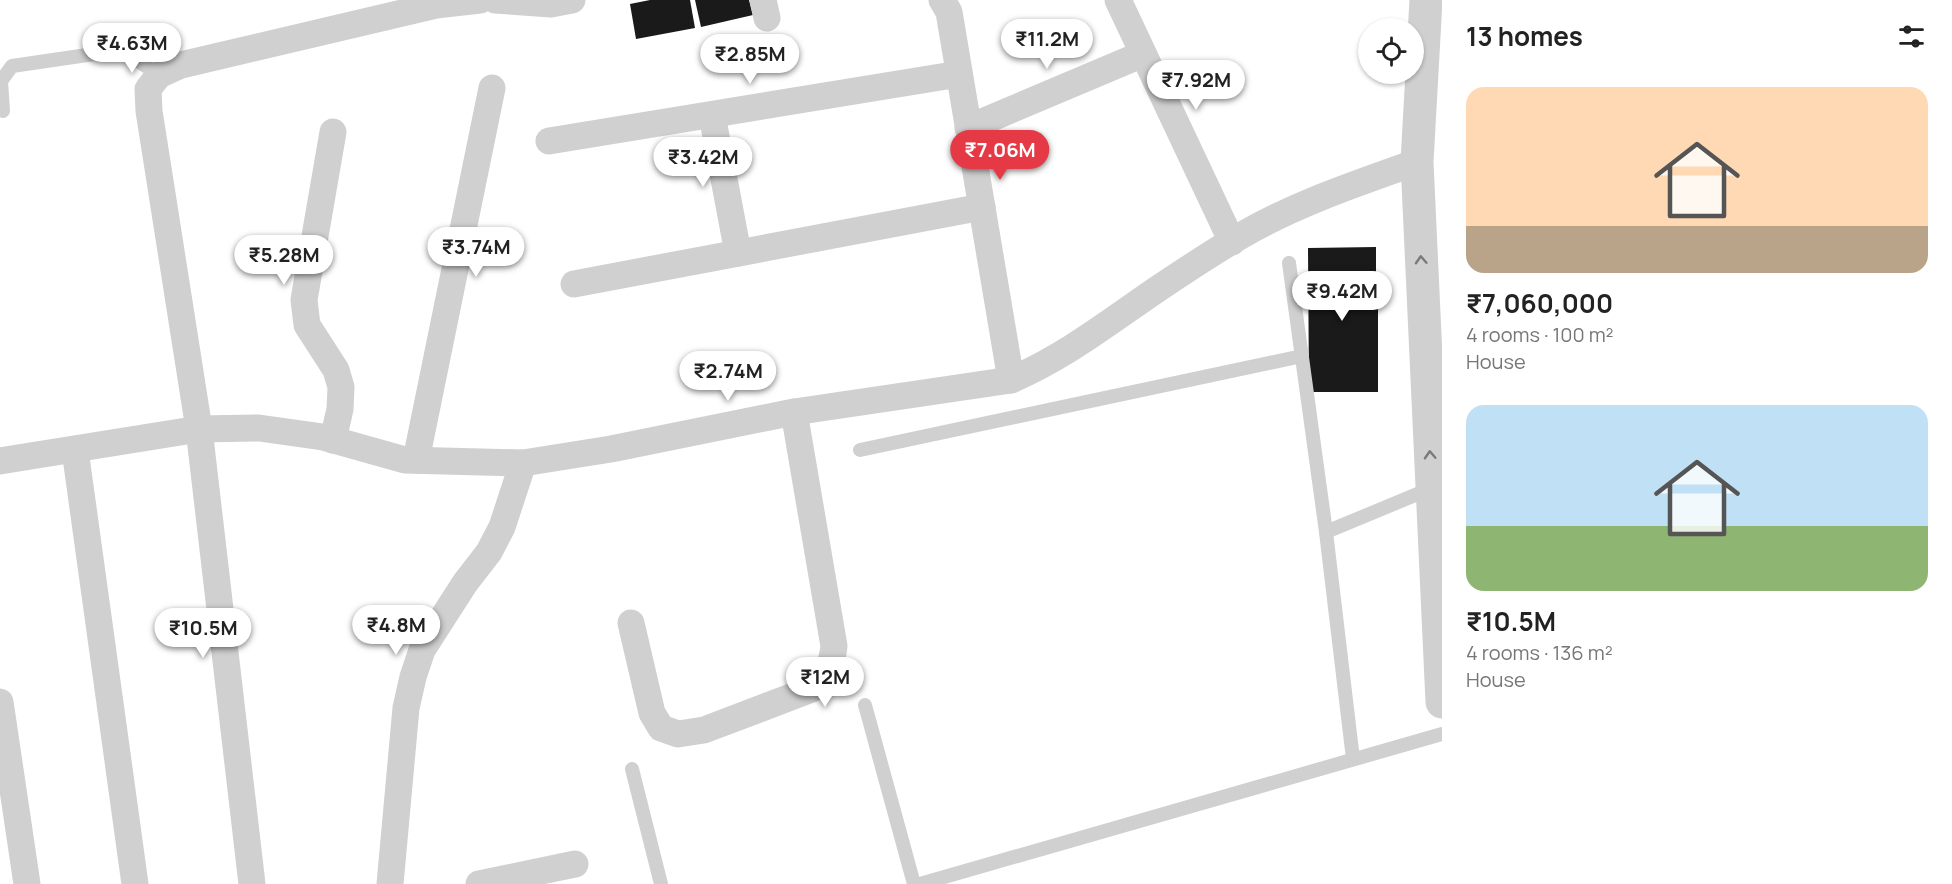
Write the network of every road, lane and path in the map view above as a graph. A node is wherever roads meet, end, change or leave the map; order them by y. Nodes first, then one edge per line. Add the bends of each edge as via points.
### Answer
1 (480, 0) edge
2 (495, 0) edge
3 (572, 0) edge
4 (942, 0) edge
5 (1118, 0) edge
6 (1426, 0) edge
7 (446, 2) edge
8 (1143, 54) junction
9 (959, 74) junction
10 (159, 75) junction
11 (492, 88) dead end
12 (3, 111) dead end
13 (712, 115) junction
14 (968, 128) junction
15 (333, 132) dead end
16 (549, 141) dead end
17 (1417, 162) junction
18 (982, 207) junction
19 (1233, 242) junction
20 (738, 253) junction
21 (1289, 263) dead end
22 (574, 284) dead end
23 (1302, 356) junction
24 (1011, 380) junction
25 (794, 412) junction
26 (199, 429) junction
27 (333, 440) junction
28 (75, 450) junction
29 (860, 450) dead end
30 (416, 460) junction
31 (0, 461) edge
32 (523, 463) junction
33 (1432, 488) junction
34 (1326, 532) junction
35 (631, 623) dead end
36 (0, 702) edge
37 (1442, 702) edge
38 (865, 705) dead end
39 (1442, 734) edge
40 (1353, 759) junction
41 (632, 768) dead end
42 (575, 864) dead end
43 (27, 884) edge
44 (135, 884) edge
45 (252, 884) edge
46 (390, 884) edge
47 (479, 884) edge
48 (661, 884) edge
49 (914, 884) edge
50 (920, 884) edge

1 - 7 street
2 - 3 street via 551,4
4 - 9 street via 949,12
5 - 8 street
6 - 17 street
7 - 10 street via 181,65
8 - 14 street
8 - 19 street
9 - 13 street
9 - 14 street
10 - 12 lane via 129,55 94,54 12,66 2,81
10 - 26 street via 148,89 149,111
11 - 30 street
13 - 16 street
13 - 20 street
14 - 18 street
15 - 27 street via 304,300 307,325 336,370 341,387
17 - 19 street via 1320,197
33 -> 17 street
18 - 20 street
18 - 24 street
19 - 24 street via 1163,285 1086,340
20 - 22 street
21 - 23 lane
23 - 29 lane
23 - 34 lane
24 - 25 street
25 - 32 street
25 - 35 street via 834,646 825,676 812,689 704,730 678,734 661,728 652,714
26 - 27 street via 259,428
26 - 28 street
26 - 45 street
27 - 30 street
28 - 31 street
28 - 44 street
30 - 32 street
32 - 46 street via 502,527 489,552 465,583 419,659 406,708
33 - 34 lane
33 - 37 street
34 - 40 lane
36 - 43 street
38 - 49 lane
39 - 40 lane
40 - 50 lane
41 - 48 lane
42 - 47 street

